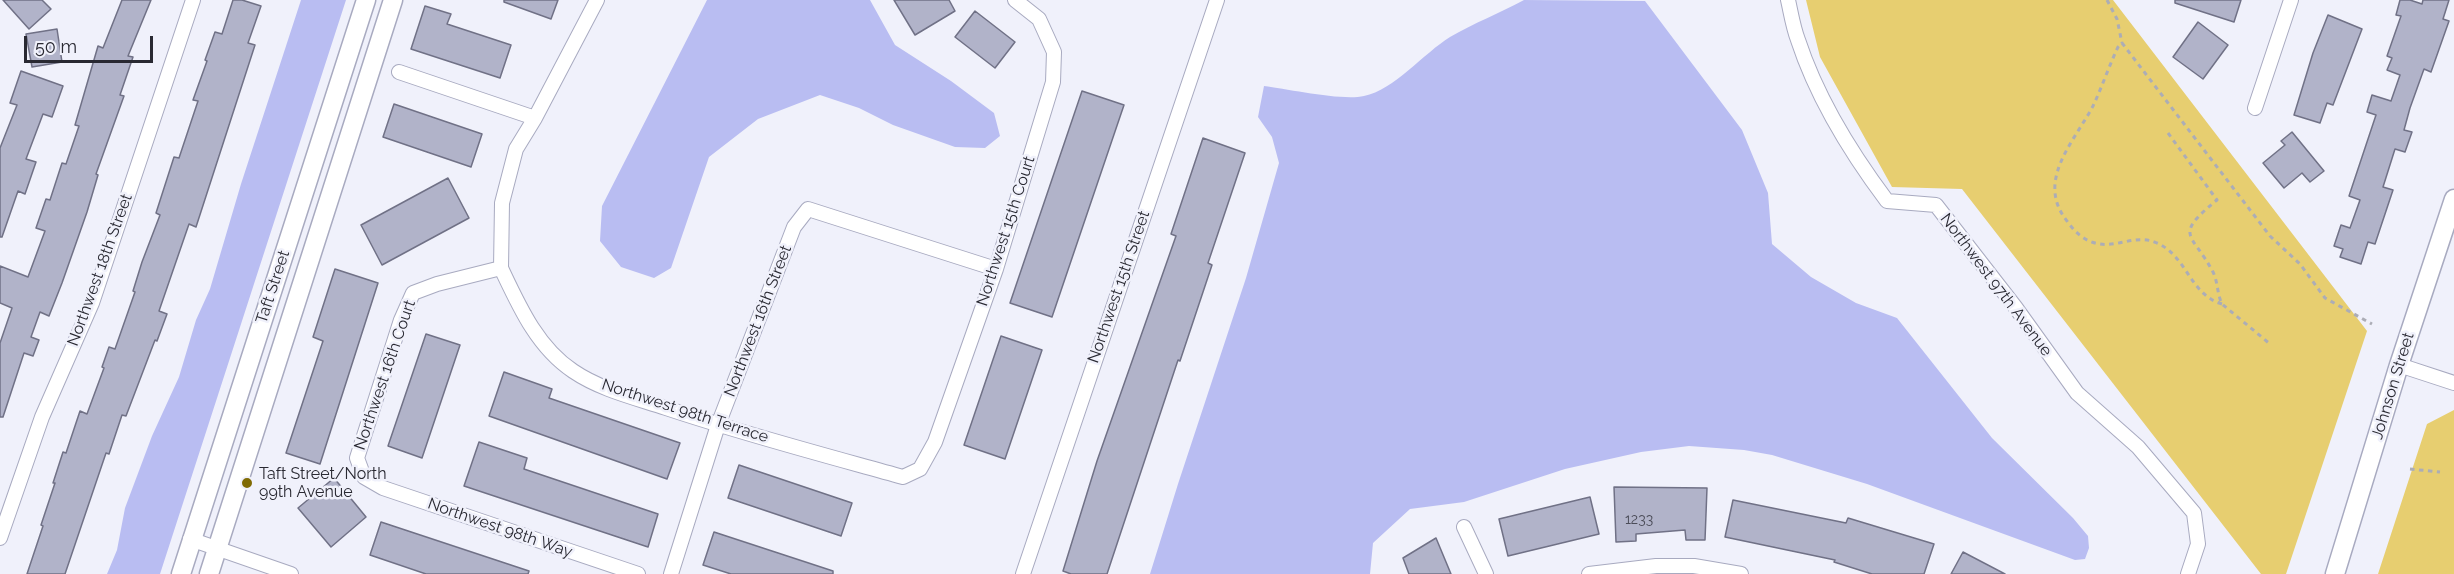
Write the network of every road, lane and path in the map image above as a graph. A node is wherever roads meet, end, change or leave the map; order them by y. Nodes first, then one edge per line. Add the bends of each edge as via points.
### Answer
1 (193, 0) edge
2 (366, 0) edge
3 (393, 0) edge
4 (597, 0) edge
5 (1015, 0) edge
6 (1217, 0) edge
7 (1788, 0) edge
8 (2108, 0) edge
9 (2291, 0) edge
10 (2122, 43) junction
11 (399, 72) dead end
12 (2255, 108) dead end
13 (535, 118) junction
14 (2168, 133) dead end
15 (2454, 199) edge
16 (501, 268) junction
17 (996, 269) junction
18 (2222, 304) junction
19 (2372, 324) dead end
20 (2270, 344) dead end
21 (2399, 365) junction
22 (2454, 383) edge
23 (718, 425) junction
24 (920, 469) joint
25 (2409, 469) dead end
26 (2440, 472) dead end
27 (364, 477) joint
28 (1464, 526) dead end
29 (0, 538) edge
30 (190, 539) junction
31 (216, 548) junction
32 (180, 574) edge
33 (209, 574) edge
34 (291, 574) edge
35 (638, 574) edge
36 (671, 574) edge
37 (1023, 574) edge
38 (1486, 574) edge
39 (1589, 574) edge
40 (1741, 574) edge
41 (2188, 574) edge
42 (2335, 574) edge

1 - 29 street, Northwest 18th Street via 92,303 42,417
2 - 30 street, Taft Street
3 - 31 street, Taft Street
4 - 13 street
5 - 17 street, Northwest 15th Court via 1039,19 1054,52 1053,82
6 - 37 street, Northwest 15th Street
7 - 41 street, Northwest 97th Avenue via 1798,40 1817,86 1854,156 1887,201 1936,205 2078,393 2138,447 2194,513 2198,544
8 - 10 path
9 - 12 street
10 - 18 path via 2060,163 2054,193 2056,205 2073,230 2095,243 2107,245 2141,238 2165,246 2181,261 2207,298
10 - 19 path via 2270,236 2300,264 2325,298
11 - 13 street
13 - 16 street via 516,149 502,203
14 - 18 path via 2217,200 2192,223 2190,235 2213,272
15 - 21 street, Johnson Street
16 - 23 street, Northwest 98th Terrace via 524,317 542,342 573,371 614,391
16 - 27 street, Northwest 16th Court via 413,293 357,458
17 - 23 street, Northwest 16th Street via 808,209 794,227
17 - 24 street, Northwest 15th Court via 935,442
18 - 20 path
21 - 22 street
21 - 42 street, Johnson Street
23 - 24 street, Northwest 98th Terrace via 903,477
23 - 36 street, Northwest 16th Street
25 - 26 path
27 - 35 street, Northwest 98th Way via 383,488
28 - 38 street
30 - 31 street
30 - 32 street, Taft Street
31 - 33 street, Taft Street
31 - 34 street
39 - 40 street via 1656,566 1694,566

